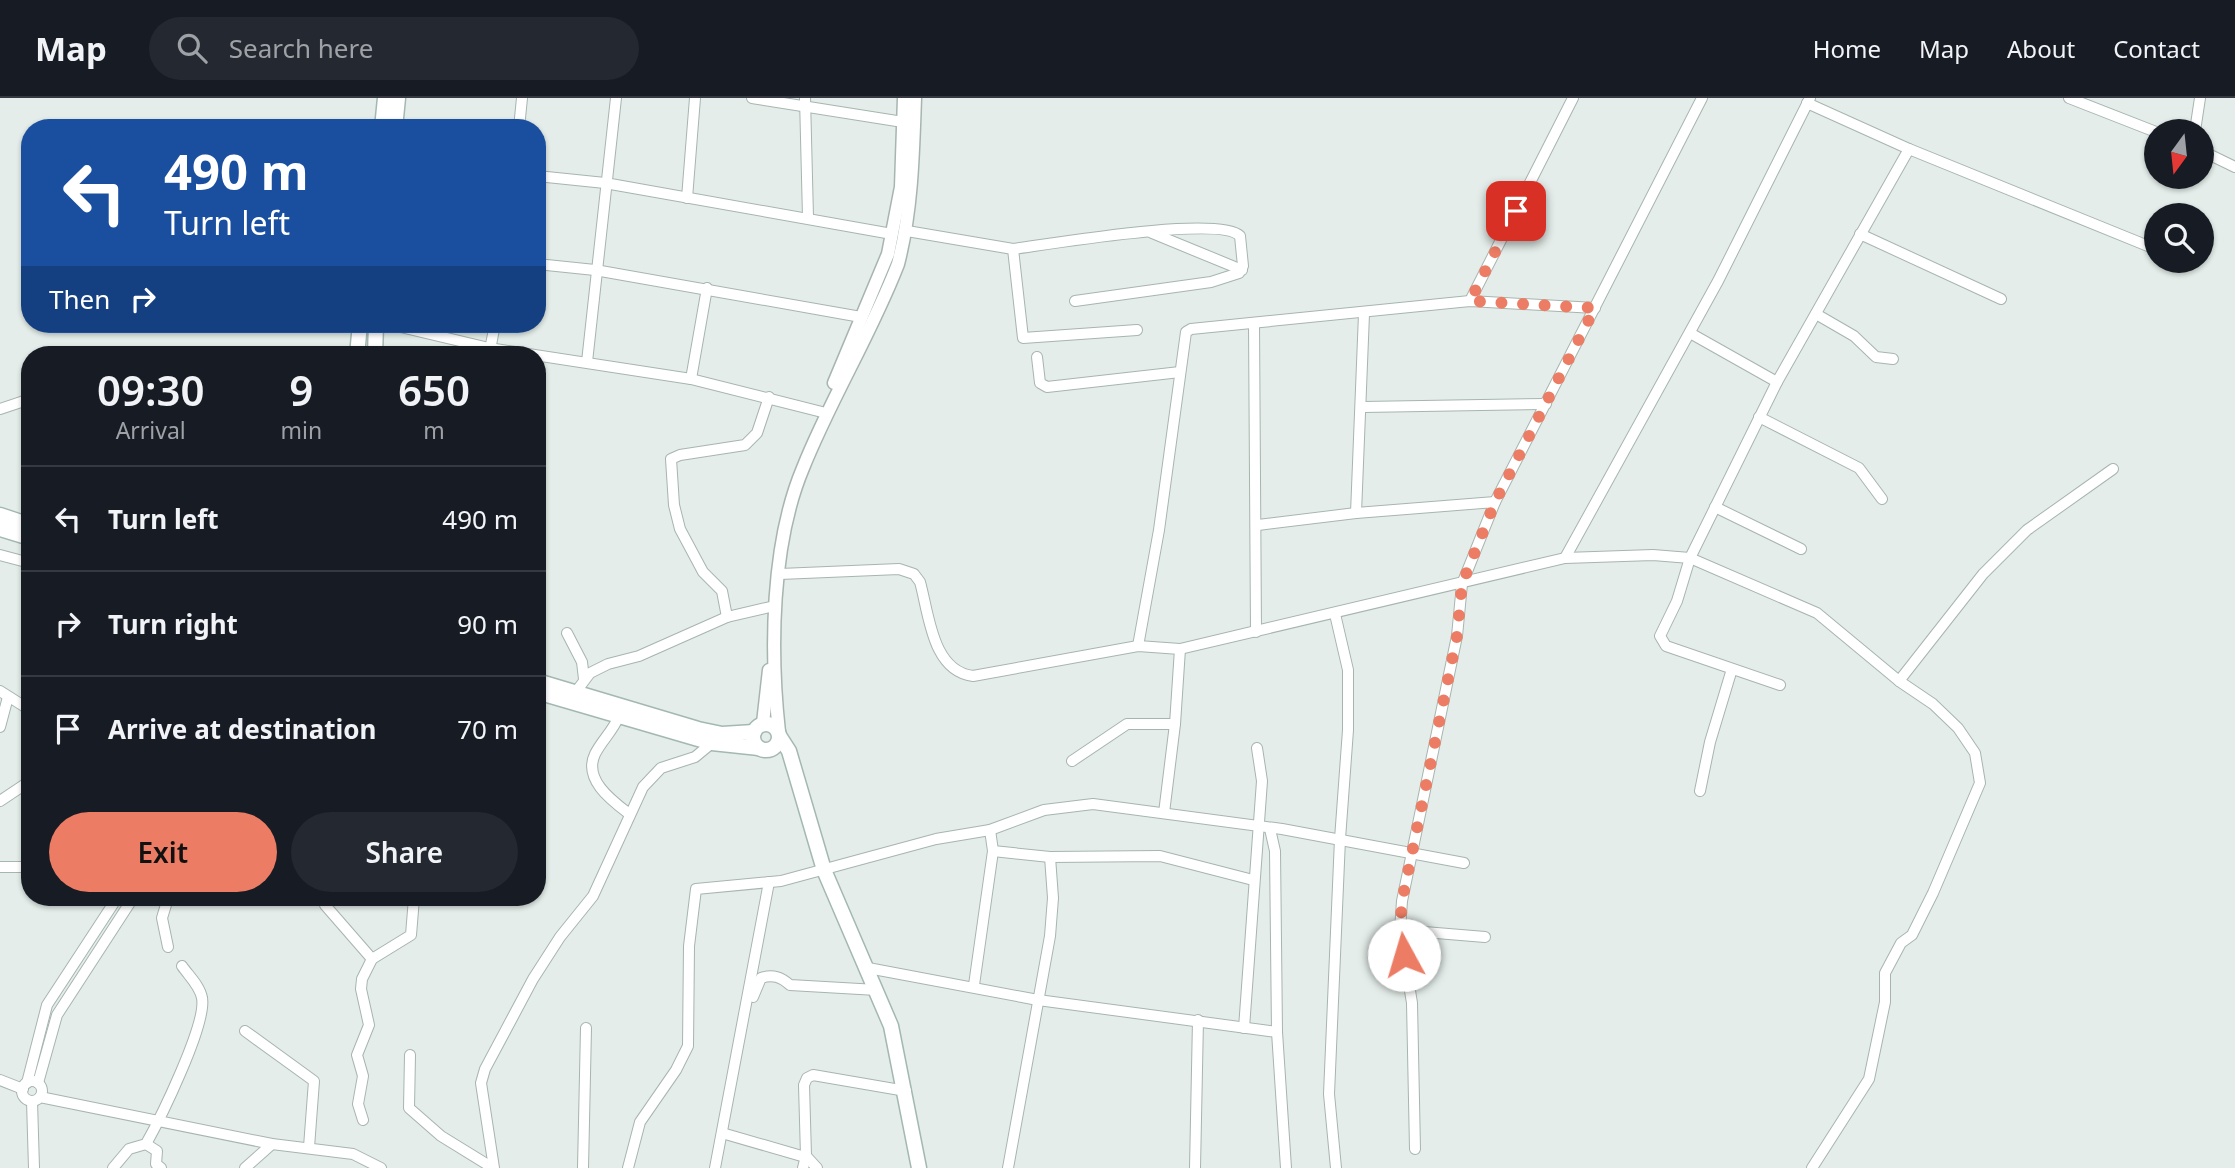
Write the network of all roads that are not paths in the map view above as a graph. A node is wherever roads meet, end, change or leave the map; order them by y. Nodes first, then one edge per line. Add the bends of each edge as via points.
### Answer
1 (385, 98) edge
2 (398, 98) edge
3 (522, 98) edge
4 (616, 98) edge
5 (695, 98) edge
6 (752, 98) edge
7 (904, 98) edge
8 (915, 98) edge
9 (1573, 98) edge
10 (1702, 98) edge
11 (2069, 98) edge
12 (2200, 98) edge
13 (1809, 101) edge
14 (805, 103) edge
15 (383, 119) edge
16 (396, 119) edge
17 (520, 119) edge
18 (2196, 119) edge
19 (903, 122) junction
20 (2144, 127) edge
21 (1909, 149) junction
22 (2214, 157) edge
23 (2235, 167) edge
24 (546, 177) edge
25 (605, 183) junction
26 (687, 198) junction
27 (808, 217) junction
28 (907, 231) junction
29 (1148, 231) junction
30 (892, 234) junction
31 (1860, 234) junction
32 (2144, 244) edge
33 (1013, 249) junction
34 (546, 265) edge
35 (595, 270) junction
36 (1242, 270) junction
37 (707, 288) junction
38 (2001, 299) dead end
39 (1075, 301) dead end
40 (1470, 301) junction
41 (1595, 308) junction
42 (1364, 314) junction
43 (1816, 314) junction
44 (861, 317) junction
45 (1254, 324) junction
46 (1137, 330) dead end
47 (1690, 332) junction
48 (422, 333) edge
49 (470, 346) edge
50 (546, 357) edge
51 (1037, 357) dead end
52 (1893, 359) dead end
53 (587, 362) junction
54 (1180, 372) junction
55 (691, 379) junction
56 (1777, 382) junction
57 (769, 397) junction
58 (21, 402) edge
59 (1546, 404) junction
60 (1363, 407) junction
61 (0, 409) edge
62 (822, 412) junction
63 (1759, 417) junction
64 (2113, 469) dead end
65 (1882, 499) dead end
66 (1495, 502) junction
67 (1715, 507) junction
68 (1356, 513) junction
69 (0, 515) edge
70 (21, 522) edge
71 (1258, 525) junction
72 (0, 529) edge
73 (21, 535) edge
74 (1801, 549) dead end
75 (0, 555) edge
76 (1565, 558) junction
77 (1690, 558) junction
78 (21, 561) edge
79 (780, 574) junction
80 (1462, 584) junction
81 (770, 607) junction
82 (1335, 614) junction
83 (727, 617) junction
84 (1256, 632) junction
85 (567, 633) dead end
86 (1138, 646) junction
87 (1180, 649) junction
88 (1732, 669) junction
89 (584, 679) junction
90 (1899, 681) junction
91 (546, 684) edge
92 (1780, 685) dead end
93 (575, 693) junction
94 (4, 694) edge
95 (546, 695) edge
96 (21, 704) edge
97 (619, 716) junction
98 (1175, 724) junction
99 (0, 727) edge
100 (758, 727) junction
101 (772, 742) junction
102 (712, 743) junction
103 (1257, 748) dead end
104 (1072, 761) dead end
105 (21, 787) edge
106 (1700, 792) dead end
107 (0, 801) edge
108 (628, 813) junction
109 (1164, 813) junction
110 (1258, 827) junction
111 (1270, 829) junction
112 (990, 830) junction
113 (1340, 839) junction
114 (993, 851) junction
115 (1413, 853) junction
116 (1050, 857) junction
117 (1464, 863) dead end
118 (21, 866) edge
119 (0, 867) edge
120 (824, 870) junction
121 (1253, 880) junction
122 (769, 882) junction
123 (112, 906) edge
124 (128, 906) edge
125 (166, 906) edge
126 (326, 906) edge
127 (413, 906) edge
128 (1400, 930) junction
129 (1485, 937) dead end
130 (168, 947) dead end
131 (372, 960) junction
132 (182, 966) dead end
133 (868, 968) junction
134 (974, 985) junction
135 (877, 990) junction
136 (1038, 1000) junction
137 (745, 1019) junction
138 (1198, 1020) junction
139 (586, 1028) dead end
140 (1244, 1028) junction
141 (244, 1031) dead end
142 (1277, 1032) junction
143 (410, 1055) dead end
144 (0, 1080) edge
145 (30, 1085) junction
146 (906, 1091) junction
147 (36, 1099) junction
148 (159, 1120) junction
149 (363, 1121) dead end
150 (722, 1133) junction
151 (146, 1144) junction
152 (272, 1144) junction
153 (309, 1147) junction
154 (1415, 1149) dead end
155 (805, 1156) junction
156 (34, 1168) edge
157 (113, 1168) edge
158 (161, 1168) edge
159 (245, 1168) edge
160 (381, 1168) edge
161 (493, 1168) edge
162 (583, 1168) edge
163 (628, 1168) edge
164 (715, 1168) edge
165 (803, 1168) edge
166 (817, 1168) edge
167 (919, 1168) edge
168 (1008, 1168) edge
169 (1195, 1168) edge
170 (1286, 1168) edge
171 (1336, 1168) edge
172 (1812, 1168) edge

1 - 15 main road
2 - 16 main road
3 - 17 street
4 - 25 street
5 - 26 street
6 - 14 street
7 - 19 street
8 - 28 street
9 - 40 street
10 - 41 street
11 - 20 street
12 - 18 street
13 - 21 street
13 - 47 street
14 - 19 street
14 - 27 street
19 - 30 street via 901,187
21 - 31 street
21 - 32 street
22 - 23 street
24 - 25 street
25 - 26 street
25 - 35 street
26 - 27 street
27 - 30 street
28 - 33 street
28 - 79 street via 883,301 801,470 787,521
29 - 33 street
29 - 36 street
29 - 36 street via 1224,227 1235,231 1240,236
30 - 44 street
31 - 38 street
31 - 43 street
33 - 46 street via 1021,338
34 - 35 street
35 - 37 street
35 - 53 street
36 - 39 street via 1210,282
37 - 44 street
37 - 55 street
40 - 41 street
40 - 42 street
41 - 59 street
42 - 45 street
42 - 60 street
43 - 52 street via 1854,336 1876,357
43 - 56 street
44 - 62 street
45 - 54 street via 1186,332
45 - 71 street
47 - 56 street
47 - 76 street
48 - 49 street
50 - 53 street
51 - 54 street via 1040,383 1047,387
53 - 55 street
54 - 86 street
55 - 57 street
56 - 63 street
57 - 62 street
57 - 83 street via 757,433 745,445 671,459 680,529 702,572 722,591
58 - 61 street
59 - 60 street
59 - 66 street
60 - 68 street
62 - 81 street via 795,465 778,532
63 - 65 street via 1859,468
63 - 67 street
64 - 90 street via 2027,530 1983,574
66 - 68 street
66 - 80 street
67 - 74 street
67 - 77 street
68 - 71 street
69 - 70 main road
71 - 84 street
72 - 73 main road
75 - 78 street
76 - 77 street
76 - 80 street
77 - 88 street via 1661,642
77 - 90 street via 1817,613
79 - 86 street via 899,569 914,574 942,659 949,668 967,675
79 - 101 street
80 - 82 street
80 - 115 street via 1457,636
81 - 83 street
81 - 100 street via 769,666
82 - 84 street
82 - 113 street via 1348,670
83 - 89 street via 639,656 608,664
84 - 87 street
85 - 89 street via 582,662
86 - 87 street
87 - 98 street
88 - 92 street
88 - 106 street
89 - 93 street
90 - 172 street via 1958,728 1975,752 1980,783 1933,893 1912,935 1901,943 1885,973 1885,1002 1869,1079
91 - 93 main road
93 - 100 main road via 722,734
94 - 96 street
94 - 99 street
95 - 97 main road
97 - 102 main road
97 - 108 street via 592,768 608,798
98 - 104 street via 1127,724
98 - 109 street
100 - 101 main road via 773,725
100 - 101 main road via 753,739
101 - 102 main road
101 - 120 main road via 789,751
102 - 108 street via 695,757 661,768
103 - 110 street via 1262,781
105 - 107 street
108 - 161 street via 593,896 533,979 481,1076
109 - 110 street
109 - 112 street via 1093,804 1044,810
110 - 111 street
110 - 121 street
111 - 113 street
111 - 142 street via 1276,863
112 - 114 street
112 - 120 street via 936,839
113 - 115 street
113 - 171 street via 1329,1094
114 - 116 street
114 - 134 street
115 - 117 street
115 - 128 street
116 - 121 street via 1160,856
116 - 136 street via 1050,936
118 - 119 street
120 - 122 street
120 - 133 main road
121 - 140 street
122 - 137 street
122 - 163 street via 696,889 689,946 688,1046 640,1122
123 - 145 street via 47,1005
124 - 145 street via 57,1015
125 - 130 street via 162,918
126 - 131 street
127 - 131 street via 411,934
128 - 129 street
128 - 154 street via 1412,1003
131 - 149 street via 360,989 369,1025 357,1055 363,1076 358,1104
132 - 148 street via 197,986 202,1007
133 - 134 street
133 - 135 main road
134 - 136 street
135 - 137 street via 790,985 769,975 761,978
135 - 146 main road via 891,1026
136 - 138 street
136 - 168 street
137 - 150 street
138 - 140 street
138 - 169 street
139 - 162 street
140 - 142 street
141 - 153 street via 314,1082
142 - 170 street
143 - 161 street via 409,1108 441,1136
144 - 145 street
145 - 147 street via 42,1090
145 - 147 street via 24,1096
146 - 155 street via 813,1075 807,1078
146 - 167 main road
147 - 148 street
147 - 156 street
148 - 151 street
148 - 152 street
150 - 155 street
150 - 164 street
151 - 157 street via 129,1149
151 - 158 street via 158,1151 156,1164
152 - 153 street
152 - 159 street
153 - 160 street via 354,1154
155 - 165 street
155 - 166 street

